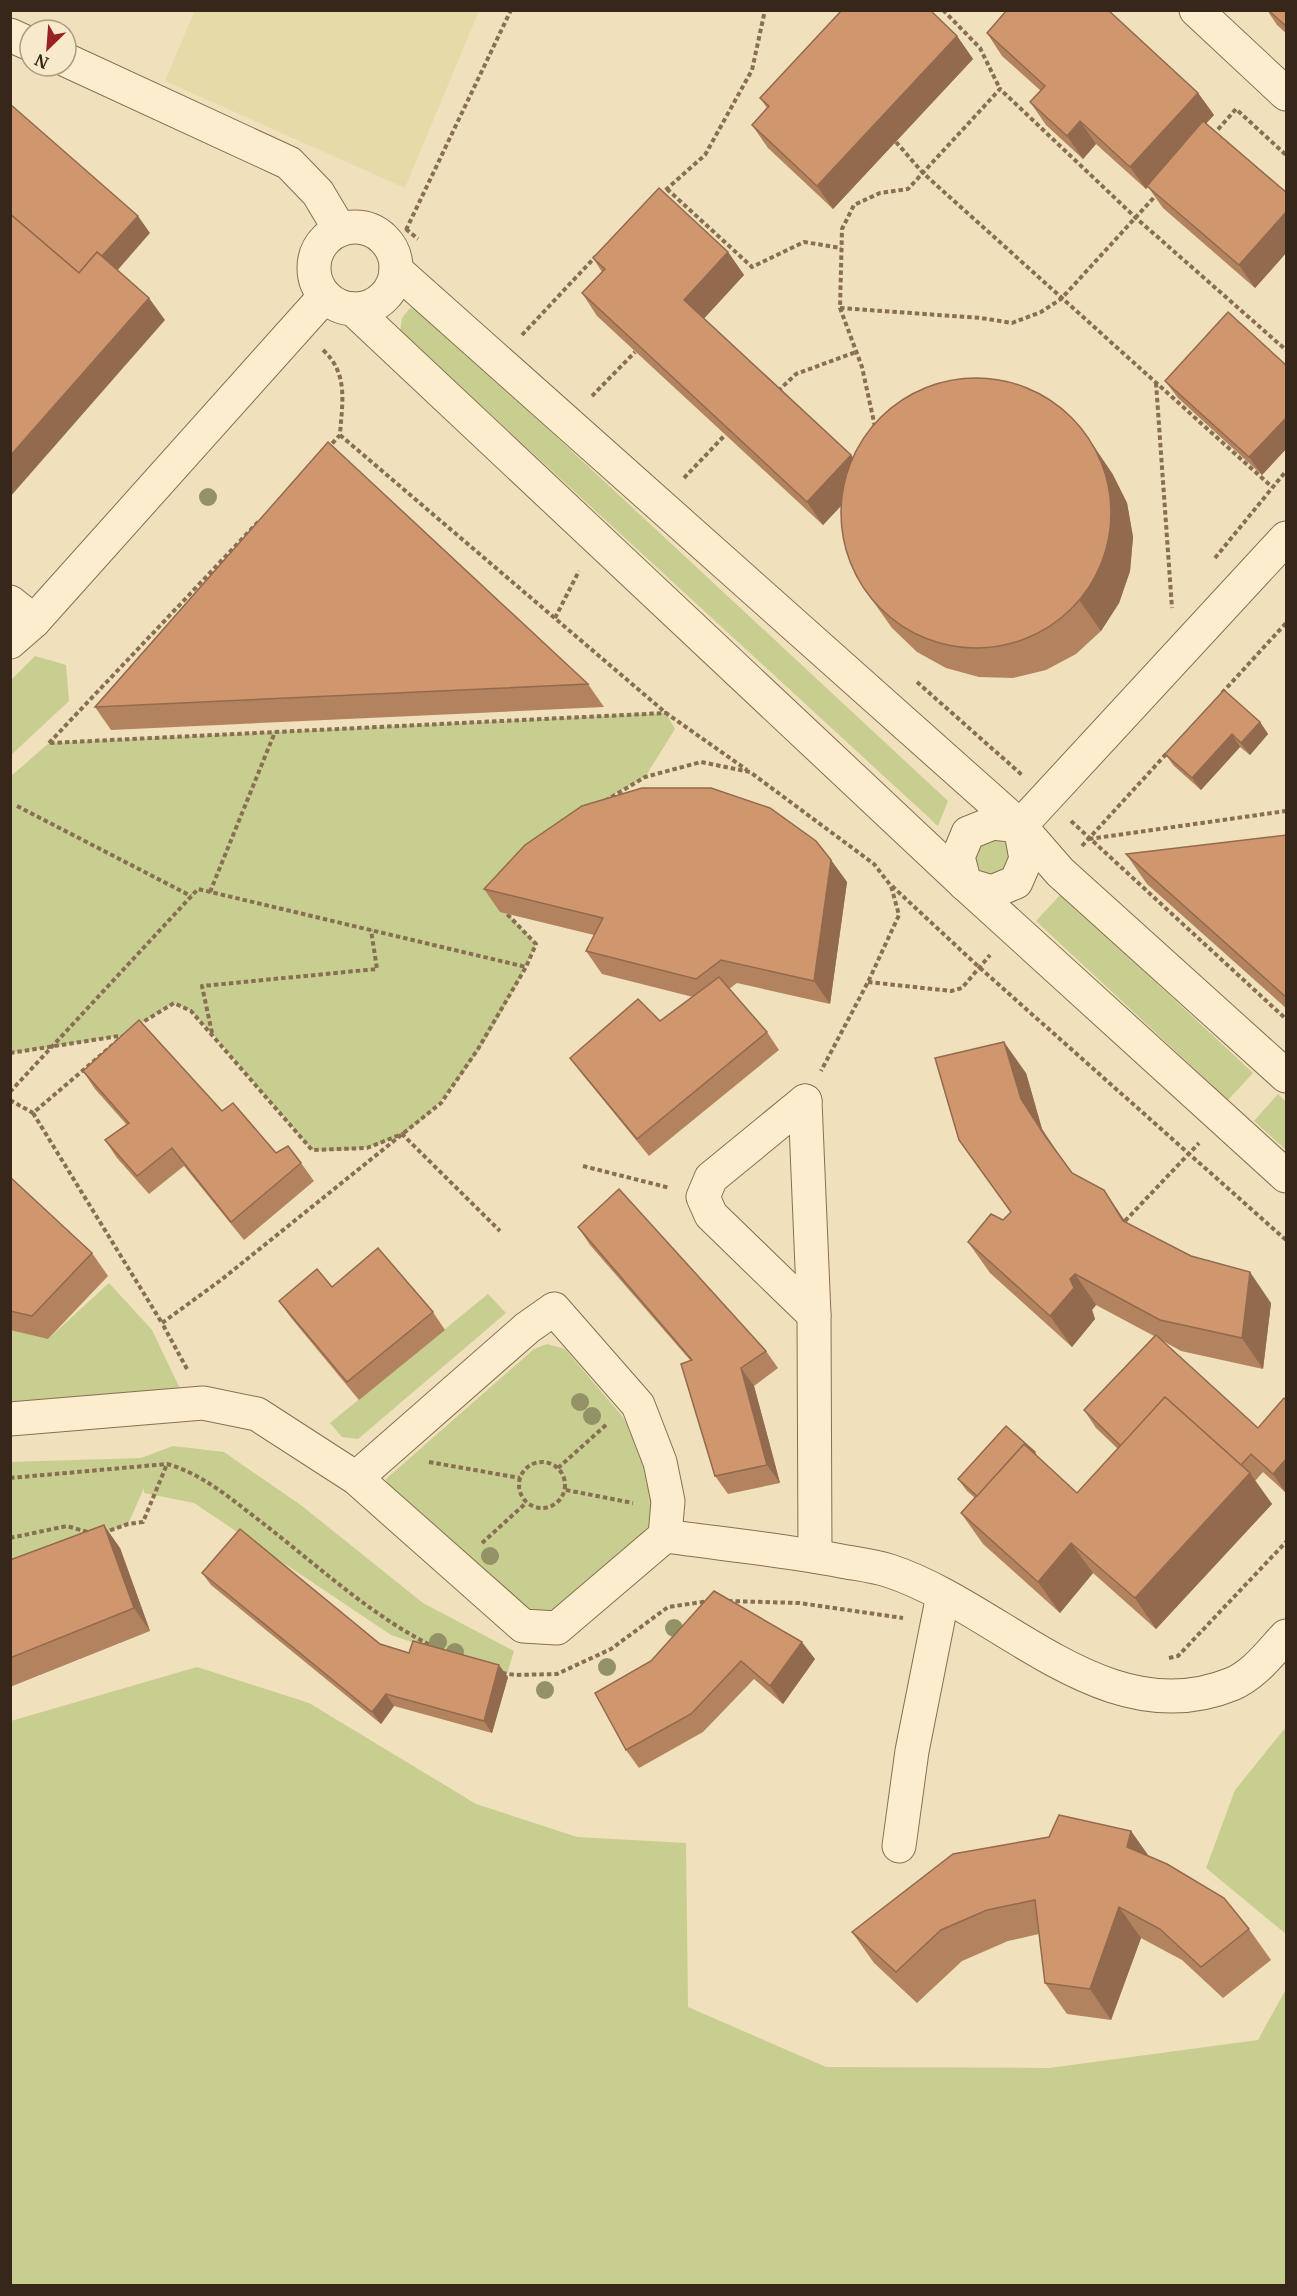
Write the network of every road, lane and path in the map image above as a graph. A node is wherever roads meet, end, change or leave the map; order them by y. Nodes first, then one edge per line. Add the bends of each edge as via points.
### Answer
1 (511, 10) edge
2 (765, 10) edge
3 (943, 10) edge
4 (1196, 10) edge
5 (78, 66) edge
6 (1000, 89) junction
7 (1287, 94) edge
8 (896, 142) dead end
9 (1205, 143) edge
10 (1287, 155) edge
11 (923, 173) junction
12 (1166, 184) edge
13 (667, 189) junction
14 (651, 201) edge
15 (1136, 218) junction
16 (340, 230) junction
17 (604, 247) edge
18 (841, 248) junction
19 (395, 263) junction
20 (1061, 298) junction
21 (339, 303) junction
22 (840, 308) junction
23 (522, 334) dead end
24 (1287, 350) edge
25 (635, 352) edge
26 (856, 352) junction
27 (1156, 383) junction
28 (776, 393) edge
29 (592, 396) dead end
30 (725, 435) edge
31 (876, 435) edge
32 (324, 452) edge
33 (684, 478) dead end
34 (1272, 487) dead end
35 (267, 512) edge
36 (598, 537) junction
37 (1287, 538) edge
38 (1172, 612) dead end
39 (555, 618) junction
40 (18, 622) edge
41 (1287, 623) edge
42 (1215, 701) edge
43 (666, 713) junction
44 (275, 732) junction
45 (1175, 744) edge
46 (750, 772) junction
47 (604, 803) edge
48 (17, 806) dead end
49 (1287, 812) edge
50 (1020, 826) junction
51 (1088, 839) junction
52 (965, 884) junction
53 (891, 886) junction
54 (210, 892) junction
55 (191, 896) junction
56 (507, 914) edge
57 (371, 930) junction
58 (526, 967) junction
59 (1287, 1019) edge
60 (212, 1033) junction
61 (120, 1036) junction
62 (10, 1053) edge
63 (1287, 1076) edge
64 (10, 1092) edge
65 (10, 1100) edge
66 (805, 1101) junction
67 (33, 1113) junction
68 (402, 1134) junction
69 (583, 1166) dead end
70 (1287, 1176) edge
71 (703, 1197) junction
72 (500, 1231) dead end
73 (1287, 1240) edge
74 (814, 1315) junction
75 (162, 1323) junction
76 (203, 1403) junction
77 (614, 1418) dead end
78 (10, 1419) edge
79 (427, 1462) dead end
80 (167, 1464) junction
81 (558, 1468) junction
82 (10, 1478) edge
83 (356, 1478) junction
84 (520, 1478) junction
85 (566, 1490) junction
86 (526, 1503) junction
87 (641, 1504) dead end
88 (665, 1536) junction
89 (10, 1538) edge
90 (1287, 1542) edge
91 (478, 1546) dead end
92 (815, 1556) junction
93 (712, 1601) edge
94 (723, 1601) edge
95 (939, 1610) junction
96 (1287, 1636) edge
97 (439, 1650) edge
98 (1161, 1660) dead end
99 (498, 1672) edge
100 (899, 1846) dead end

1 - 19 path
2 - 13 path via 752,69 705,156
3 - 6 path via 980,48
4 - 7 lane
5 - 16 lane via 289,163 318,193
6 - 11 path
6 - 15 path
8 - 11 path
9 - 10 path via 1236,110
11 - 18 path via 908,189 880,193 854,205 842,229
11 - 20 path
12 - 15 path
13 - 14 path
13 - 18 path via 752,267 804,242
15 - 20 path
15 - 24 path
16 - 19 lane via 356,227 372,231 386,241
16 - 21 lane via 326,238 313,267 316,282
17 - 23 path
18 - 22 path
19 - 21 lane via 392,285 383,299 369,307
19 - 50 lane
20 - 22 path via 1041,312 1012,323
20 - 27 path
21 - 36 lane
21 - 40 lane
22 - 26 path
25 - 29 path
26 - 28 path via 796,374
26 - 31 path
27 - 34 path
27 - 38 path
30 - 33 path
32 - 39 path via 340,435
35 - 44 path via 49,743
36 - 39 path
36 - 52 lane
37 - 50 lane
39 - 43 path
41 - 42 path
43 - 44 path
43 - 46 path
44 - 54 path
45 - 51 path
46 - 47 path via 701,762 645,777
46 - 53 path via 874,864
48 - 55 path
49 - 51 path
50 - 52 lane via 993,823 968,833 958,857
50 - 52 lane via 1026,859 1016,882 992,892
50 - 63 lane via 1060,872
51 - 59 path
52 - 70 lane
53 - 66 path via 899,915
53 - 73 path
54 - 55 path via 198,889
54 - 57 path
55 - 64 path
56 - 58 path via 536,944
57 - 58 path
57 - 60 path via 377,969 202,986
58 - 68 path via 441,1103
60 - 61 path via 191,1011 174,1003
60 - 68 path via 312,1150 367,1148
61 - 62 path
61 - 67 path
65 - 67 path
66 - 71 lane via 711,1178
66 - 74 lane
67 - 75 path
68 - 72 path
68 - 75 path
69 - 71 path
71 - 74 lane via 711,1215
74 - 92 lane
75 - 76 path
76 - 78 lane
76 - 83 lane via 257,1414
77 - 81 path
79 - 84 path
80 - 82 path
80 - 89 path via 143,1522 97,1535 68,1526
80 - 97 path via 213,1485 387,1619
81 - 84 path via 544,1461 536,1462
81 - 85 path
83 - 88 lane via 523,1626 557,1628
83 - 88 lane via 527,1328 554,1309 638,1405 660,1462 668,1501
84 - 86 path via 519,1491
85 - 86 path via 553,1506 539,1509
85 - 87 path
86 - 91 path
88 - 92 lane
90 - 98 path via 1178,1656
92 - 95 lane via 890,1571
93 - 99 path via 668,1607 610,1649 558,1674
94 - 95 path via 799,1603 876,1612
95 - 96 lane via 1097,1681 1140,1695 1181,1698 1233,1683 1254,1670
95 - 100 lane via 912,1751

